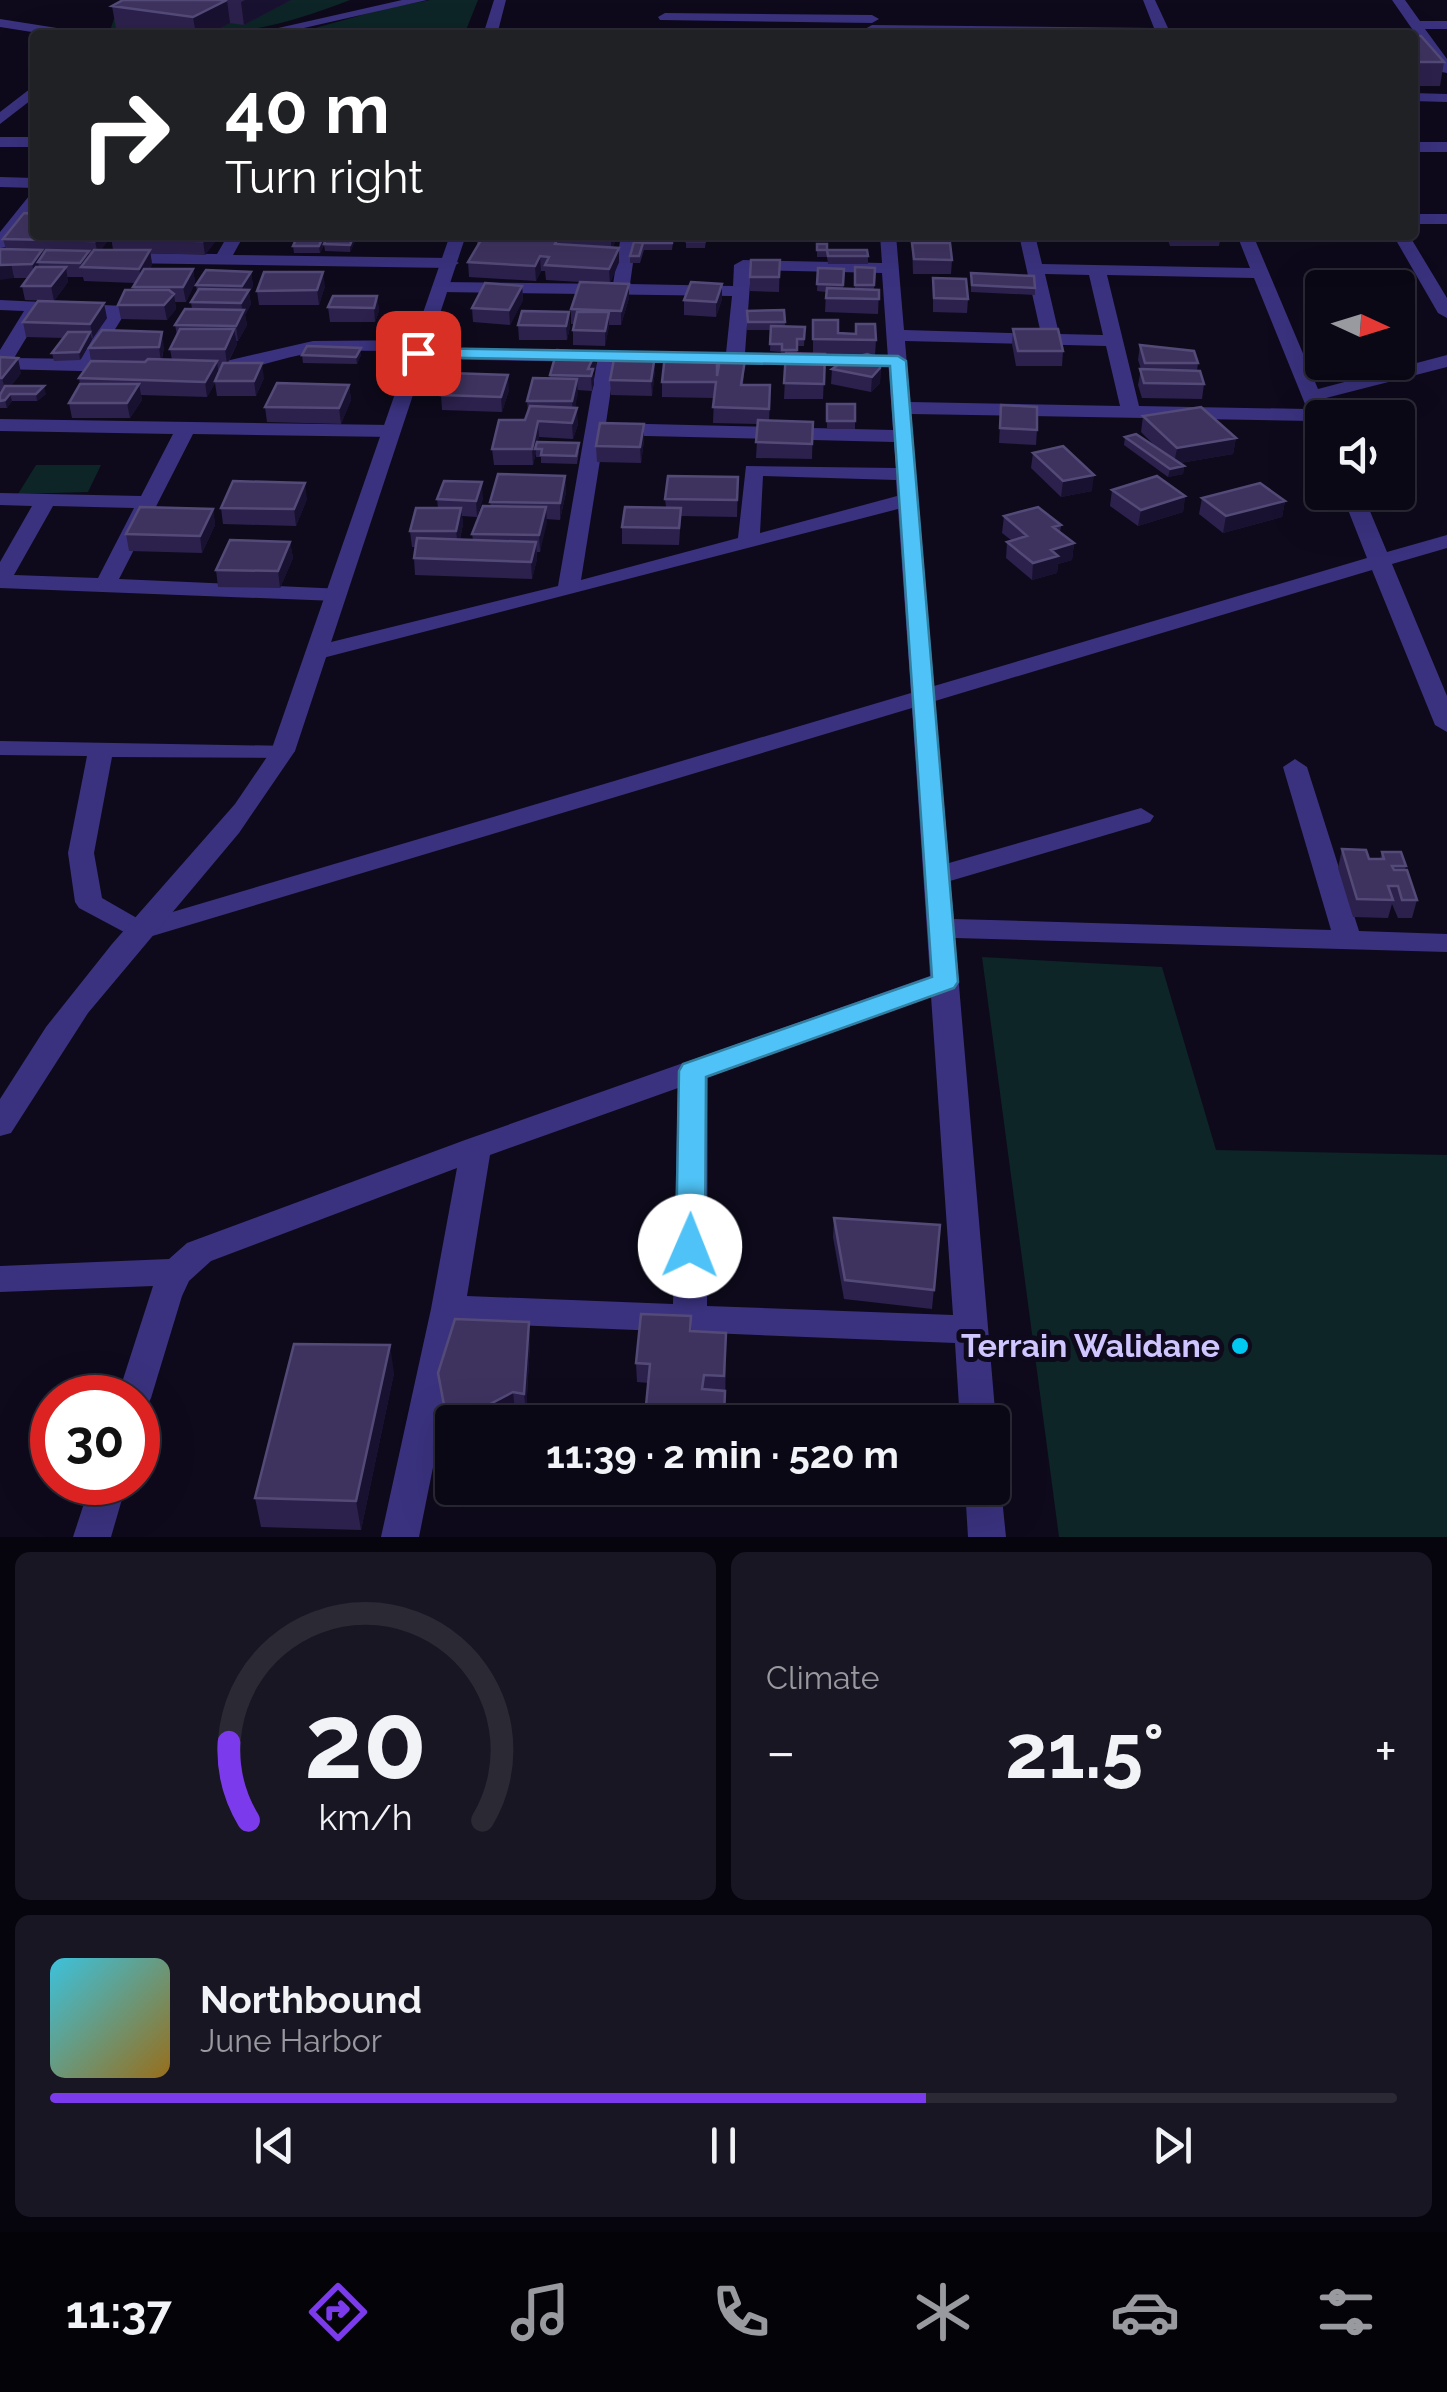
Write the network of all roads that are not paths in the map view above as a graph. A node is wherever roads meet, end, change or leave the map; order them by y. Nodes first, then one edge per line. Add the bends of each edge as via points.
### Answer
1 (421, 0) edge
2 (500, 0) edge
3 (668, 0) edge
4 (870, 0) edge
5 (1149, 0) edge
6 (1398, 0) edge
7 (665, 17) junction
8 (760, 19) junction
9 (0, 24) edge
10 (1447, 25) edge
11 (872, 28) edge
12 (41, 30) edge
13 (278, 30) edge
14 (491, 30) edge
15 (663, 30) edge
16 (759, 30) edge
17 (934, 30) edge
18 (1161, 30) edge
19 (1416, 30) edge
20 (1418, 32) edge
21 (1418, 33) edge
22 (1447, 69) edge
23 (30, 93) edge
24 (1418, 97) edge
25 (1447, 98) edge
26 (4, 112) edge
27 (0, 142) edge
28 (30, 142) edge
29 (1418, 147) edge
30 (1447, 148) edge
31 (0, 182) edge
32 (30, 183) edge
33 (30, 205) edge
34 (1418, 218) edge
35 (1447, 219) edge
36 (118, 240) edge
37 (233, 240) edge
38 (457, 240) edge
39 (628, 240) edge
40 (888, 240) edge
41 (1029, 240) edge
42 (1248, 240) edge
43 (1405, 240) edge
44 (0, 243) edge
45 (222, 260) junction
46 (450, 263) junction
47 (891, 268) junction
48 (1035, 270) junction
49 (1096, 270) junction
50 (1261, 273) junction
51 (1425, 276) junction
52 (1447, 276) edge
53 (441, 287) junction
54 (621, 289) junction
55 (740, 291) junction
56 (0, 305) edge
57 (36, 308) junction
58 (1447, 313) edge
59 (1052, 339) junction
60 (1114, 340) junction
61 (897, 348) junction
62 (420, 349) junction
63 (607, 356) junction
64 (735, 358) junction
65 (1447, 361) edge
66 (0, 363) edge
67 (84, 365) junction
68 (135, 366) edge
69 (172, 367) edge
70 (1313, 400) edge
71 (1346, 400) edge
72 (901, 408) junction
73 (1305, 411) edge
74 (1131, 412) junction
75 (0, 425) edge
76 (186, 428) junction
77 (595, 429) junction
78 (391, 430) junction
79 (903, 436) junction
80 (907, 487) junction
81 (0, 499) edge
82 (46, 500) junction
83 (148, 502) junction
84 (1358, 510) edge
85 (749, 541) junction
86 (1447, 541) edge
87 (1379, 560) junction
88 (0, 581) edge
89 (104, 586) junction
90 (569, 587) junction
91 (336, 594) junction
92 (319, 652) junction
93 (923, 698) junction
94 (1446, 722) edge
95 (0, 748) edge
96 (101, 749) junction
97 (283, 752) junction
98 (1294, 768) dead end
99 (1141, 816) dead end
100 (936, 876) junction
101 (940, 928) junction
102 (139, 931) junction
103 (1348, 940) junction
104 (1447, 943) edge
105 (945, 982) junction
106 (693, 1071) junction
107 (0, 1125) edge
108 (476, 1148) junction
109 (177, 1272) junction
110 (0, 1279) edge
111 (448, 1309) junction
112 (690, 1316) junction
113 (971, 1330) junction
114 (141, 1375) edge
115 (977, 1405) edge
116 (102, 1505) edge
117 (984, 1505) edge
118 (92, 1537) edge
119 (400, 1537) edge
120 (987, 1537) edge

1 - 13 street
2 - 14 street
3 - 7 street
4 - 11 street
5 - 18 street
6 - 19 street
7 - 8 street
7 - 15 street
8 - 11 street
8 - 16 street
9 - 12 street
10 - 20 street
11 - 17 street
21 - 22 street
23 - 26 street
24 - 25 street
27 - 28 street
29 - 30 street
31 - 32 street
33 - 44 street
34 - 35 street
36 - 45 street via 105,258
37 - 45 street
38 - 46 street
39 - 54 street
40 - 47 street
41 - 48 street
42 - 50 street
43 - 51 street
45 - 46 street
46 - 53 street
47 - 55 street via 742,265
47 - 61 street
48 - 49 street
48 - 59 street
49 - 50 street
49 - 60 street
50 - 70 street
51 - 52 street
51 - 58 street
53 - 54 street
53 - 62 street
54 - 55 street
55 - 64 street
56 - 57 street
57 - 66 street
57 - 67 street via 118,310
59 - 60 street
59 - 61 street
60 - 74 street
61 - 64 street
61 - 72 street
62 - 63 street
62 - 69 street via 313,347 226,368
62 - 78 street
63 - 64 street
63 - 77 street
65 - 71 street
66 - 67 street
67 - 68 street
72 - 74 street
72 - 79 street
73 - 74 street
75 - 76 street
76 - 78 street
76 - 83 street
77 - 79 street
77 - 90 street
78 - 91 street
79 - 80 street
80 - 85 street
80 - 85 street via 753,470
80 - 93 street
81 - 82 street
82 - 83 street
82 - 88 street
83 - 89 street
84 - 87 street
85 - 90 street
86 - 87 street
87 - 93 street
87 - 94 street
88 - 89 street
89 - 91 street
90 - 92 street
91 - 92 street
92 - 97 street
93 - 100 street
93 - 102 street
95 - 96 street
96 - 97 street
96 - 102 street via 81,854 89,902
97 - 102 street via 234,826
98 - 103 street
99 - 100 street
100 - 101 street
101 - 103 street
101 - 105 street
102 - 107 street via 32,1066
103 - 104 street
105 - 106 street
105 - 113 street
106 - 108 street
106 - 112 street
108 - 109 street via 200,1252
108 - 111 street
109 - 110 street
109 - 114 street
111 - 112 street
111 - 119 street
112 - 113 street
113 - 115 street
116 - 118 street
117 - 120 street

